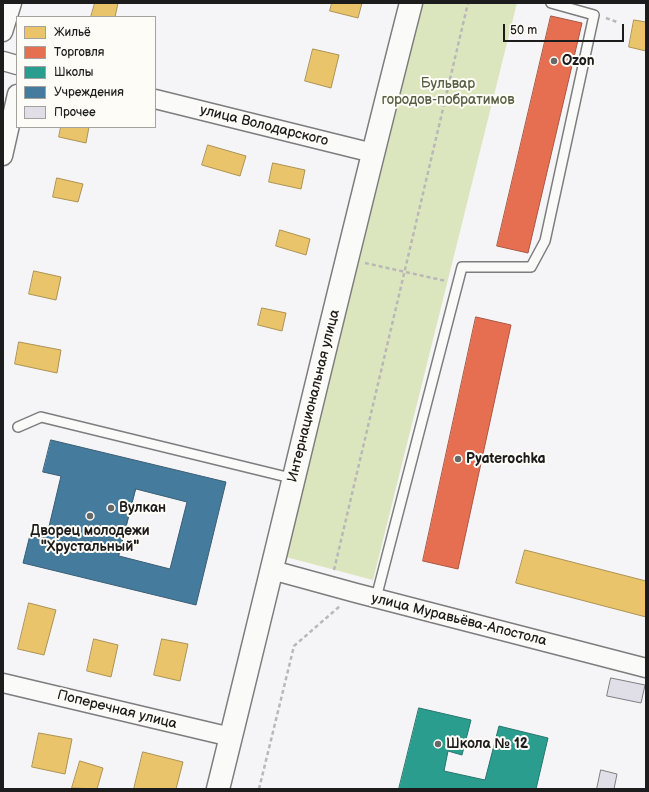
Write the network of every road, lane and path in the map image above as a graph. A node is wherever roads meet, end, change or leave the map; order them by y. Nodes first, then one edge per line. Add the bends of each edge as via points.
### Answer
1 (12, 3) edge
2 (411, 3) edge
3 (468, 3) edge
4 (551, 3) edge
5 (3, 32) edge
6 (3, 61) edge
7 (16, 64) edge
8 (16, 98) edge
9 (156, 99) edge
10 (373, 153) junction
11 (3, 156) edge
12 (347, 259) junction
13 (404, 272) junction
14 (458, 283) junction
15 (18, 427) dead end
16 (294, 479) junction
17 (272, 570) junction
18 (330, 586) junction
19 (356, 593) junction
20 (376, 598) junction
21 (646, 668) edge
22 (3, 683) edge
23 (231, 737) junction
24 (218, 789) edge
25 (259, 789) edge

1 - 5 street
2 - 10 main road, Интернациональная улица
3 - 13 path
4 - 14 lane via 594,15 544,241 531,267 462,267
6 - 7 street
8 - 11 street
9 - 10 street, улица Володарского
10 - 12 main road, Интернациональная улица
12 - 13 path
12 - 16 main road, Интернациональная улица
13 - 14 path
13 - 18 path
14 - 20 lane
15 - 16 lane via 40,417
16 - 17 main road, Интернациональная улица
17 - 18 street, улица Муравьёва-Апостола
17 - 23 main road, Интернациональная улица
18 - 19 street, улица Муравьёва-Апостола
19 - 20 street, улица Муравьёва-Апостола
19 - 25 path via 294,646
20 - 21 street, улица Муравьёва-Апостола
22 - 23 street, Поперечная улица
23 - 24 main road, Интернациональная улица

